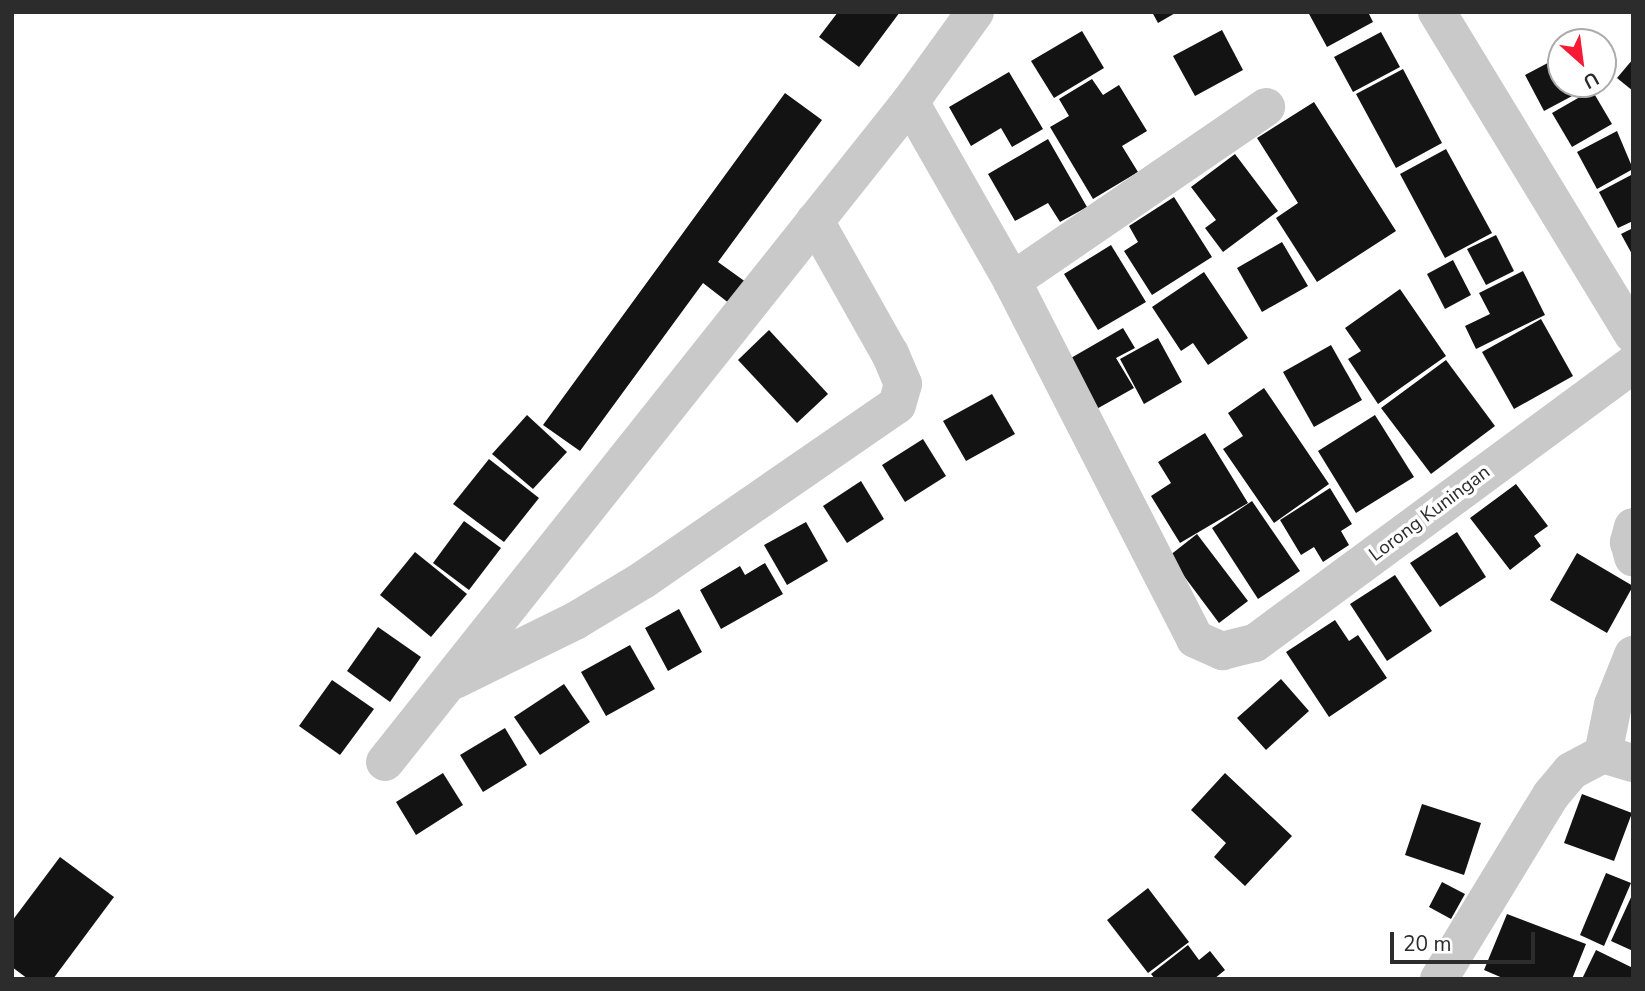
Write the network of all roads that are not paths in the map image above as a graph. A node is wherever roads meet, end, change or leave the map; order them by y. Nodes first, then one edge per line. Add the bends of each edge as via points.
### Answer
1 (975, 12) edge
2 (1437, 12) edge
3 (910, 102) junction
4 (1266, 107) dead end
5 (816, 220) junction
6 (1012, 281) junction
7 (1633, 334) edge
8 (1633, 364) edge
9 (1633, 527) edge
10 (1633, 557) edge
11 (1633, 655) edge
12 (449, 683) junction
13 (1618, 758) edge
14 (385, 762) dead end
15 (1439, 979) edge

1 - 3 street
2 - 7 street
3 - 5 street
3 - 6 street
4 - 6 street
5 - 12 street
5 - 12 street via 890,354 902,384 897,405 643,580 539,641
6 - 8 street, Lorong Kuningan via 1195,639 1222,651 1255,643
9 - 10 street via 1629,542
11 - 13 street via 1613,705
12 - 14 street
13 - 15 street via 1571,771 1551,795

